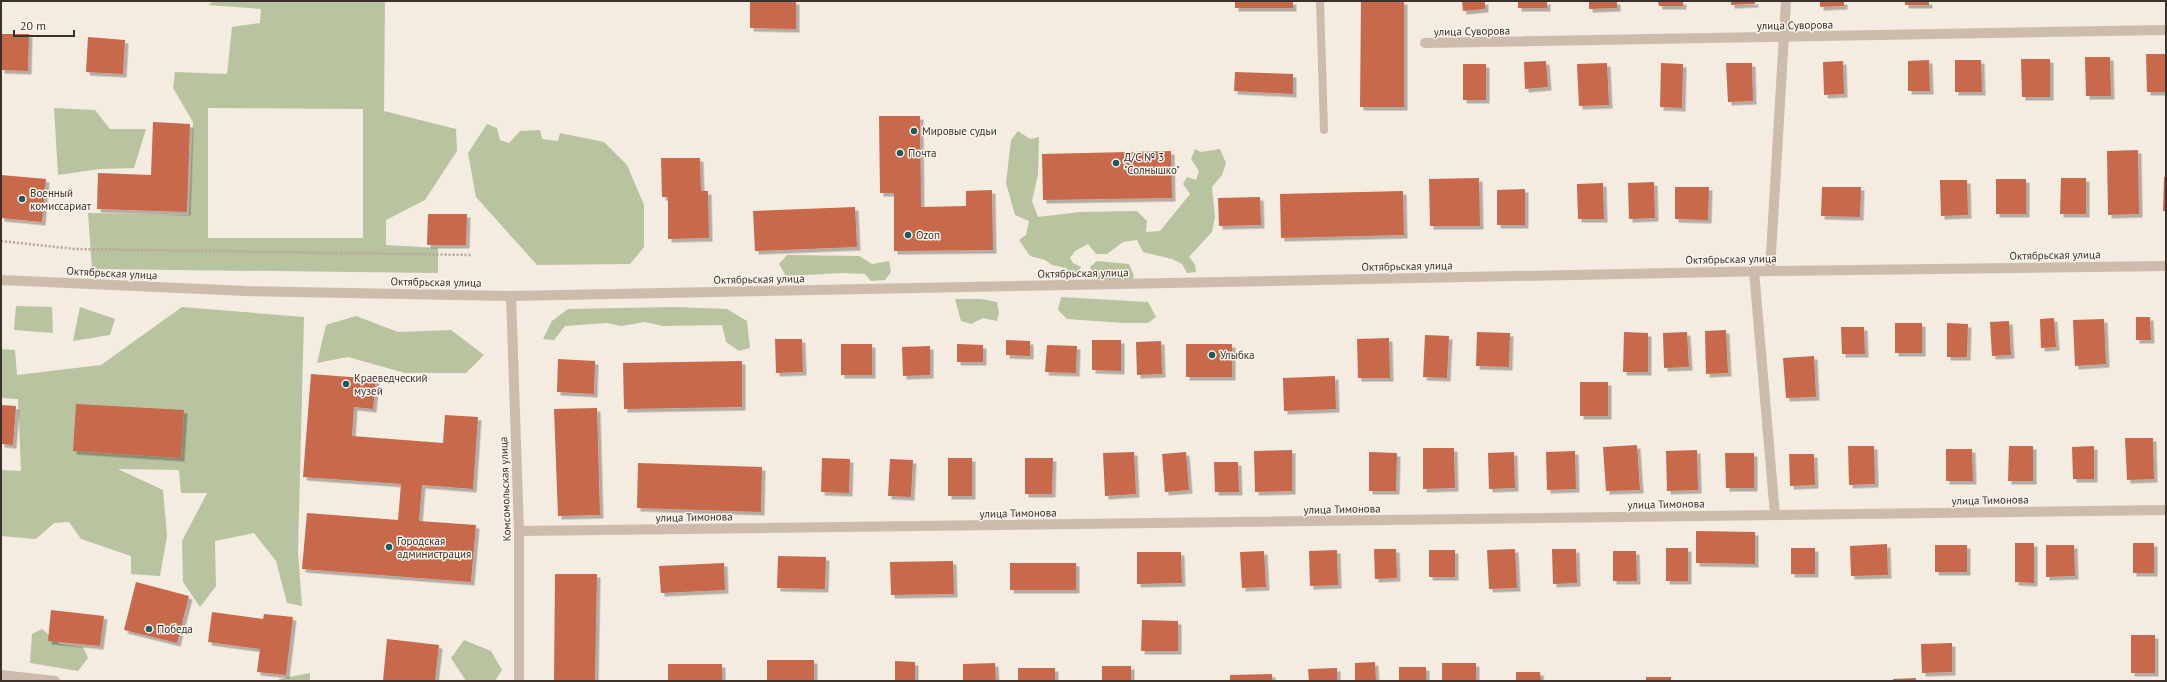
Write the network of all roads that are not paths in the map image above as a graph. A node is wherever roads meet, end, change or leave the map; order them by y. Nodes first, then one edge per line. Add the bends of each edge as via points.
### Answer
1 (1320, 1) edge
2 (1786, 1) edge
3 (2166, 30) edge
4 (1784, 37) junction
5 (1425, 43) dead end
6 (1324, 130) dead end
7 (2166, 266) edge
8 (1754, 271) junction
9 (1770, 271) junction
10 (1, 280) edge
11 (511, 296) junction
12 (2166, 510) edge
13 (1774, 515) junction
14 (518, 532) junction
15 (1, 675) edge
16 (55, 681) edge
17 (519, 681) edge

1 - 6 lane
2 - 4 street
3 - 4 street, улица Суворова
4 - 5 street, улица Суворова
4 - 9 street
7 - 9 street, Октябрьская улица
8 - 9 street, Октябрьская улица
8 - 11 street, Октябрьская улица
8 - 13 street
10 - 11 street, Октябрьская улица via 246,291
11 - 14 street, Комсомольская улица
12 - 13 street, улица Тимонова
13 - 14 street, улица Тимонова
14 - 17 street, Комсомольская улица
15 - 16 street

